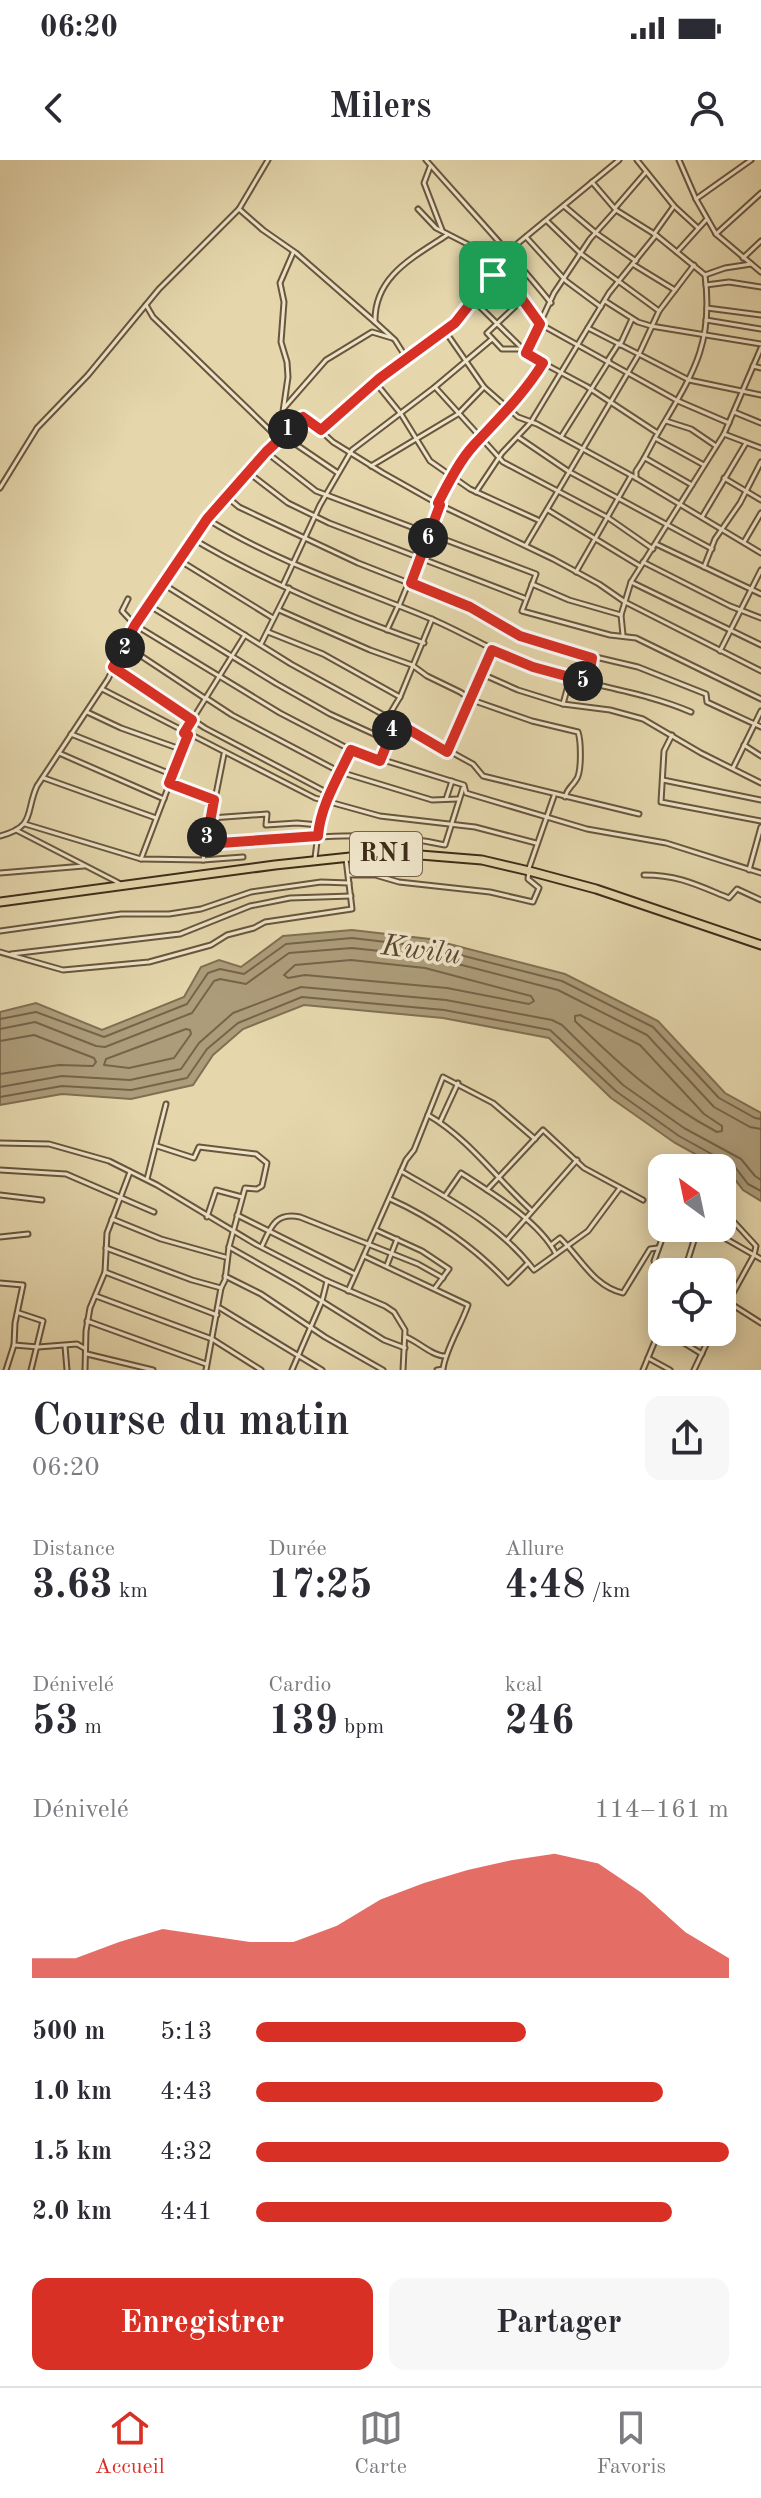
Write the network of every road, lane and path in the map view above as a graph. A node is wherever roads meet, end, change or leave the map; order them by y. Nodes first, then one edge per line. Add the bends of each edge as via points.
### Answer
1 (268, 160) edge
2 (426, 160) edge
3 (619, 160) edge
4 (637, 160) edge
5 (679, 160) edge
6 (751, 160) edge
7 (430, 165) junction
8 (646, 172) junction
9 (592, 182) junction
10 (761, 193) edge
11 (696, 199) junction
12 (564, 206) junction
13 (674, 206) junction
14 (239, 209) junction
15 (418, 209) dead end
16 (616, 209) junction
17 (706, 220) junction
18 (547, 221) junction
19 (698, 228) junction
20 (596, 233) junction
21 (446, 234) junction
22 (716, 234) junction
23 (655, 235) junction
24 (526, 237) junction
25 (761, 241) edge
26 (293, 251) junction
27 (508, 252) junction
28 (677, 252) junction
29 (580, 253) junction
30 (743, 258) junction
31 (635, 262) junction
32 (751, 264) junction
33 (694, 265) junction
34 (499, 267) junction
35 (761, 272) edge
36 (493, 275) junction
37 (705, 275) junction
38 (564, 278) junction
39 (618, 281) junction
40 (706, 285) junction
41 (761, 286) edge
42 (675, 290) junction
43 (473, 300) junction
44 (522, 300) junction
45 (604, 301) junction
46 (551, 303) junction
47 (146, 305) junction
48 (601, 307) junction
49 (707, 308) junction
50 (659, 311) junction
51 (761, 315) edge
52 (633, 318) junction
53 (706, 320) junction
54 (375, 322) junction
55 (497, 323) junction
56 (540, 324) junction
57 (651, 326) junction
58 (588, 328) junction
59 (761, 329) edge
60 (445, 331) junction
61 (705, 333) junction
62 (393, 338) junction
63 (492, 339) junction
64 (620, 344) junction
65 (578, 345) junction
66 (761, 346) edge
67 (524, 351) junction
68 (639, 354) junction
69 (407, 359) junction
70 (466, 361) junction
71 (608, 361) junction
72 (543, 363) junction
73 (753, 366) junction
74 (761, 368) edge
75 (562, 372) junction
76 (628, 372) junction
77 (689, 380) junction
78 (375, 382) junction
79 (435, 387) junction
80 (484, 387) junction
81 (592, 390) junction
82 (741, 390) junction
83 (761, 395) edge
84 (678, 401) junction
85 (610, 402) junction
86 (284, 408) junction
87 (508, 409) junction
88 (734, 412) junction
89 (401, 414) junction
90 (458, 414) junction
91 (666, 421) junction
92 (531, 422) junction
93 (729, 423) junction
94 (761, 423) edge
95 (321, 430) junction
96 (724, 434) junction
97 (656, 435) junction
98 (280, 437) junction
99 (518, 437) junction
100 (561, 437) junction
101 (480, 439) junction
102 (417, 440) junction
103 (746, 443) junction
104 (716, 446) junction
105 (581, 448) junction
106 (761, 448) edge
107 (266, 452) junction
108 (350, 453) junction
109 (499, 458) junction
110 (645, 458) junction
111 (761, 462) edge
112 (704, 465) junction
113 (371, 466) junction
114 (568, 471) junction
115 (249, 473) junction
116 (338, 473) junction
117 (631, 476) junction
118 (452, 478) junction
119 (636, 478) junction
120 (724, 478) junction
121 (692, 485) junction
122 (0, 488) edge
123 (556, 491) junction
124 (746, 491) junction
125 (476, 492) junction
126 (326, 495) junction
127 (226, 496) junction
128 (619, 497) junction
129 (761, 500) edge
130 (439, 504) junction
131 (679, 504) junction
132 (546, 510) junction
133 (761, 513) edge
134 (316, 517) junction
135 (607, 517) junction
136 (702, 517) junction
137 (207, 519) junction
138 (540, 521) junction
139 (667, 525) junction
140 (721, 530) junction
141 (430, 533) junction
142 (594, 538) junction
143 (193, 539) junction
144 (304, 539) junction
145 (744, 542) junction
146 (656, 544) junction
147 (525, 546) junction
148 (653, 549) junction
149 (712, 549) junction
150 (761, 553) edge
151 (421, 559) junction
152 (179, 560) junction
153 (292, 562) junction
154 (642, 564) junction
155 (704, 567) junction
156 (761, 570) edge
157 (576, 572) junction
158 (759, 578) edge
159 (631, 582) junction
160 (411, 583) junction
161 (163, 584) junction
162 (532, 584) junction
163 (283, 585) junction
164 (289, 588) junction
165 (751, 590) junction
166 (761, 594) edge
167 (525, 598) junction
168 (128, 599) dead end
169 (625, 602) junction
170 (150, 606) junction
171 (399, 606) junction
172 (279, 610) junction
173 (741, 611) junction
174 (621, 615) junction
175 (273, 618) junction
176 (761, 618) edge
177 (432, 619) junction
178 (135, 625) junction
179 (387, 630) junction
180 (731, 631) junction
181 (268, 632) junction
182 (245, 635) junction
183 (623, 635) junction
184 (424, 643) junction
185 (261, 644) junction
186 (761, 645) edge
187 (126, 646) junction
188 (492, 650) junction
189 (720, 651) junction
190 (231, 656) junction
191 (592, 658) junction
192 (412, 665) junction
193 (113, 667) junction
194 (761, 671) edge
195 (482, 674) junction
196 (219, 677) junction
197 (570, 678) junction
198 (588, 682) junction
199 (102, 689) junction
200 (400, 697) junction
201 (206, 698) junction
202 (761, 699) edge
203 (472, 700) junction
204 (563, 704) junction
205 (761, 711) edge
206 (87, 712) junction
207 (691, 712) dead end
208 (388, 717) junction
209 (192, 720) junction
210 (396, 722) junction
211 (754, 724) junction
212 (761, 727) edge
213 (71, 734) junction
214 (186, 734) junction
215 (672, 735) junction
216 (387, 740) junction
217 (744, 745) junction
218 (183, 750) junction
219 (351, 750) junction
220 (447, 752) junction
221 (59, 753) junction
222 (224, 753) junction
223 (761, 756) edge
224 (380, 761) junction
225 (733, 768) junction
226 (340, 772) junction
227 (172, 774) junction
228 (44, 778) junction
229 (663, 780) junction
230 (452, 781) junction
231 (169, 783) junction
232 (761, 783) edge
233 (464, 785) junction
234 (330, 794) junction
235 (555, 794) junction
236 (565, 797) junction
237 (164, 799) junction
238 (446, 799) junction
239 (458, 799) junction
240 (214, 800) junction
241 (761, 800) edge
242 (327, 802) junction
243 (639, 814) dead end
244 (546, 817) junction
245 (156, 818) junction
246 (211, 818) junction
247 (761, 821) edge
248 (25, 824) junction
249 (319, 825) junction
250 (452, 825) junction
251 (761, 827) edge
252 (16, 830) junction
253 (0, 836) edge
254 (318, 836) junction
255 (760, 840) edge
256 (536, 843) junction
257 (206, 844) junction
258 (243, 857) dead end
259 (141, 859) junction
260 (346, 859) junction
261 (203, 860) junction
262 (314, 862) junction
263 (86, 866) junction
264 (749, 870) junction
265 (528, 871) junction
266 (0, 873) edge
267 (761, 873) edge
268 (349, 875) junction
269 (644, 875) dead end
270 (349, 883) junction
271 (125, 885) junction
272 (351, 896) junction
273 (761, 900) edge
274 (0, 902) edge
275 (0, 931) edge
276 (761, 945) edge
277 (0, 952) edge
278 (7, 954) junction
279 (458, 1083) junction
280 (166, 1104) dead end
281 (428, 1115) junction
282 (440, 1122) junction
283 (535, 1139) junction
284 (0, 1143) edge
285 (157, 1146) junction
286 (577, 1160) junction
287 (0, 1170) edge
288 (401, 1171) junction
289 (130, 1172) junction
290 (499, 1178) junction
291 (147, 1179) junction
292 (620, 1188) junction
293 (487, 1190) junction
294 (0, 1195) edge
295 (121, 1196) junction
296 (445, 1196) junction
297 (243, 1197) junction
298 (390, 1199) junction
299 (42, 1200) dead end
300 (643, 1200) dead end
301 (531, 1210) junction
302 (154, 1212) dead end
303 (237, 1214) junction
304 (207, 1217) junction
305 (112, 1219) junction
306 (524, 1219) junction
307 (736, 1223) edge
308 (376, 1230) junction
309 (232, 1231) junction
310 (269, 1231) junction
311 (28, 1234) dead end
312 (0, 1237) edge
313 (397, 1239) junction
314 (507, 1240) junction
315 (660, 1242) edge
316 (731, 1242) edge
317 (369, 1244) junction
318 (551, 1245) junction
319 (262, 1246) junction
320 (569, 1246) junction
321 (229, 1247) junction
322 (106, 1248) junction
323 (658, 1248) junction
324 (391, 1253) junction
325 (556, 1254) junction
326 (754, 1255) junction
327 (364, 1256) junction
328 (227, 1258) junction
329 (655, 1258) edge
330 (761, 1259) edge
331 (529, 1263) junction
332 (387, 1265) junction
333 (105, 1272) junction
334 (355, 1274) junction
335 (225, 1276) junction
336 (443, 1278) junction
337 (327, 1281) junction
338 (0, 1283) edge
339 (221, 1288) junction
340 (435, 1288) junction
341 (736, 1288) edge
342 (348, 1291) junction
343 (96, 1296) junction
344 (322, 1301) junction
345 (736, 1307) edge
346 (220, 1308) junction
347 (18, 1313) junction
348 (217, 1315) junction
349 (87, 1321) junction
350 (761, 1323) edge
351 (311, 1327) junction
352 (405, 1337) junction
353 (212, 1339) junction
354 (14, 1345) junction
355 (65, 1346) junction
356 (654, 1346) edge
357 (689, 1346) edge
358 (706, 1346) edge
359 (36, 1347) junction
360 (84, 1348) junction
361 (405, 1348) junction
362 (85, 1354) junction
363 (702, 1354) junction
364 (298, 1356) junction
365 (445, 1356) junction
366 (648, 1358) junction
367 (206, 1364) junction
368 (6, 1370) edge
369 (31, 1370) edge
370 (67, 1370) edge
371 (85, 1370) edge
372 (153, 1370) edge
373 (206, 1370) edge
374 (261, 1370) edge
375 (292, 1370) edge
376 (322, 1370) edge
377 (383, 1370) edge
378 (403, 1370) edge
379 (437, 1370) edge
380 (643, 1370) edge
381 (670, 1370) edge
382 (694, 1370) edge

1 - 14 street
2 - 7 street
3 - 9 street
4 - 8 street
5 - 11 street
6 - 11 street
7 - 21 street via 424,183
7 - 27 street
8 - 13 street
8 - 16 street
9 - 12 street
9 - 16 street
10 - 22 street
11 - 17 street
12 - 18 street
12 - 20 street
13 - 19 street
13 - 23 street
14 - 26 street
14 - 47 street
15 - 21 street
16 - 20 street
16 - 23 street
17 - 19 street
17 - 22 street
18 - 24 street
18 - 29 street
19 - 28 street
20 - 29 street
20 - 31 street
21 - 36 street via 477,249
21 - 54 street via 406,261 383,286
22 - 30 street
23 - 28 street
23 - 31 street
24 - 27 street
24 - 38 street
25 - 30 street
26 - 54 street
26 - 86 street via 280,283 281,342 287,362
27 - 34 street
27 - 46 street
28 - 33 street
29 - 38 street
29 - 39 street
30 - 32 street
31 - 39 street
31 - 42 street
32 - 35 street
32 - 37 street
33 - 37 street
33 - 42 street
34 - 36 street
34 - 44 street
36 - 43 street
37 - 40 street
38 - 46 street
38 - 48 street
39 - 45 street
39 - 50 street
40 - 41 street
40 - 49 street
42 - 50 street
43 - 55 street
43 - 60 street
44 - 55 street
44 - 56 street
45 - 48 street
45 - 52 street
46 - 56 street
47 - 98 street
47 - 122 street via 37,428
48 - 58 street
49 - 51 street
49 - 53 street
50 - 57 street
52 - 57 street
52 - 64 street
53 - 59 street
53 - 61 street
54 - 62 street
55 - 63 street via 487,333
55 - 67 street
56 - 65 street
56 - 67 street
57 - 61 street
57 - 68 street
58 - 64 street
58 - 65 street
60 - 69 street
60 - 70 street
61 - 66 street
61 - 77 street
62 - 69 street
62 - 86 street via 371,332 326,360
63 - 67 street via 502,349
63 - 70 street
64 - 68 street
64 - 71 street
65 - 71 street
65 - 75 street
66 - 73 street
67 - 72 street
68 - 76 street
68 - 77 street
69 - 78 street
70 - 79 street
70 - 80 street
71 - 76 street
71 - 81 street
72 - 75 street
72 - 87 street
73 - 74 street
73 - 82 street
75 - 81 street
75 - 92 street
76 - 84 street
76 - 85 street
77 - 82 street
77 - 84 street
78 - 89 street
78 - 95 street
79 - 89 street
79 - 90 street
80 - 87 street
80 - 90 street
81 - 85 street
81 - 100 street
82 - 83 street
82 - 88 street
84 - 91 street
84 - 93 street
85 - 97 street
85 - 105 street
86 - 98 street
87 - 92 street
87 - 101 street
88 - 93 street
88 - 94 street
89 - 102 street
89 - 108 street
90 - 101 street
90 - 102 street
91 - 97 street
91 - 104 street via 691,429
92 - 99 street
92 - 100 street
93 - 96 street
95 - 98 street via 303,417
95 - 108 street
96 - 103 street
96 - 104 street
97 - 110 street
97 - 112 street
98 - 107 street
98 - 116 street
99 - 109 street
99 - 114 street
100 - 105 street
101 - 109 street
101 - 118 street
102 - 113 street
102 - 118 street via 430,461
103 - 106 street
103 - 120 street
104 - 112 street
105 - 114 street
105 - 117 street
107 - 115 street
107 - 126 street
108 - 113 street
108 - 116 street
109 - 123 street
109 - 125 street
110 - 119 street
110 - 121 street
111 - 124 street
112 - 121 street
113 - 130 street
114 - 123 street
114 - 128 street
115 - 127 street
115 - 134 street
116 - 126 street
117 - 119 street
117 - 128 street
118 - 125 street
118 - 130 street
119 - 131 street
120 - 124 street
120 - 136 street
121 - 131 street
123 - 132 street
123 - 135 street
124 - 129 street
124 - 140 street
125 - 138 street
126 - 134 street
126 - 141 street
127 - 137 street
127 - 144 street
128 - 135 street
128 - 139 street
130 - 141 street
130 - 147 street
131 - 136 street
131 - 139 street
132 - 138 street
132 - 142 street
133 - 145 street
134 - 144 street
134 - 151 street
135 - 142 street
135 - 148 street
136 - 140 street
137 - 143 street
137 - 153 street
138 - 147 street
139 - 146 street
139 - 149 street
140 - 145 street
140 - 149 street
141 - 151 street
141 - 162 street via 536,574
142 - 154 street
142 - 157 street
143 - 152 street
143 - 163 street
144 - 153 street
144 - 160 street
145 - 150 street
146 - 148 street
146 - 155 street
147 - 157 street
148 - 154 street
149 - 155 street
151 - 160 street
151 - 167 street
152 - 161 street
152 - 175 street
153 - 163 street
153 - 171 street
154 - 159 street
154 - 173 street
155 - 165 street
156 - 158 street
157 - 169 street
158 - 165 street
159 - 169 street
159 - 180 street
160 - 171 street
160 - 191 street via 470,607 520,636
161 - 170 street
161 - 182 street
162 - 167 street
162 - 174 street
163 - 164 street
164 - 172 street
164 - 179 street
165 - 166 street
165 - 173 street
167 - 183 street via 522,611
168 - 178 street via 122,611
169 - 174 street
169 - 189 street
170 - 178 street
170 - 190 street
171 - 177 street
171 - 179 street
172 - 175 street
172 - 192 street
173 - 176 street
173 - 180 street
174 - 183 street
175 - 181 street
177 - 184 street
177 - 188 street
178 - 187 street
178 - 196 street
179 - 184 street
180 - 186 street
180 - 189 street
181 - 185 street
181 - 200 street via 323,654
182 - 185 street
182 - 190 street
183 - 202 street
184 - 192 street
185 - 208 street
187 - 193 street
187 - 201 street
188 - 195 street
188 - 197 street
189 - 194 street
190 - 196 street
190 - 216 street via 330,714
191 - 198 street
191 - 211 street via 678,682
192 - 200 street
192 - 203 street
193 - 199 street
193 - 209 street
195 - 203 street
195 - 204 street
196 - 201 street
196 - 219 street
197 - 198 street
197 - 204 street
198 - 207 street
199 - 206 street
199 - 214 street
200 - 208 street
201 - 209 street
201 - 226 street
203 - 220 street
203 - 236 street via 578,732 577,778
204 - 215 street via 635,716
205 - 211 street
206 - 213 street
206 - 218 street
208 - 210 street
209 - 214 street
209 - 234 street
210 - 216 street
210 - 220 street
211 - 212 street
211 - 217 street
213 - 221 street
213 - 227 street
214 - 218 street
214 - 222 street
215 - 225 street
215 - 229 street via 664,751
216 - 224 street
217 - 223 street
217 - 225 street
218 - 227 street
219 - 224 street
219 - 226 street
220 - 235 street via 473,764 483,776
221 - 228 street
221 - 237 street
222 - 240 street
222 - 242 street
224 - 230 street
225 - 232 street
226 - 234 street
226 - 238 street via 432,800
227 - 231 street
228 - 245 street
228 - 248 street
229 - 241 street
229 - 247 street via 662,803
230 - 233 street
230 - 238 street
231 - 237 street
231 - 240 street
233 - 239 street
233 - 244 street via 466,793 478,798
234 - 242 street
235 - 236 street
235 - 244 street
236 - 243 street
237 - 245 street
238 - 239 street
239 - 250 street
240 - 246 street
242 - 249 street
242 - 250 street via 380,816
244 - 256 street
244 - 264 street via 666,843
245 - 259 street
246 - 249 street via 267,814 266,825
246 - 257 street
248 - 252 street
248 - 259 street
249 - 254 street
250 - 254 street via 445,845 375,834
250 - 256 street
251 - 255 street
252 - 253 street
252 - 263 street
254 - 257 street
254 - 262 street
255 - 264 street
256 - 265 street
257 - 261 street
258 - 261 street
259 - 261 street
260 - 262 highway, RN1
260 - 265 highway, RN1 via 445,856
260 - 268 street
262 - 271 highway, RN1
263 - 266 street
263 - 271 street
264 - 267 street
265 - 268 street via 528,879 539,888 533,902
265 - 276 highway, RN1
268 - 270 street
269 - 273 street via 696,882 729,898 737,889
270 - 272 street
270 - 275 street via 251,892 169,914 121,914
271 - 274 highway, RN1
272 - 278 street via 290,898 250,906 180,934
272 - 278 street via 352,909 265,922 211,945 149,962 63,970
277 - 278 street
279 - 281 street via 443,1077
279 - 282 street
279 - 283 street via 504,1111
280 - 285 street
281 - 282 street
281 - 288 street
282 - 290 street
283 - 286 street via 543,1130
283 - 290 street
284 - 289 street via 64,1147
285 - 291 street
285 - 297 street via 194,1158 199,1147 256,1154 267,1163 262,1186 245,1188
286 - 292 street
286 - 301 street
287 - 295 street via 66,1174
288 - 296 street
288 - 298 street
289 - 291 street
289 - 295 street
290 - 293 street
290 - 301 street
291 - 304 street
292 - 300 street
292 - 320 street via 588,1231
293 - 296 street via 461,1173
293 - 306 street
294 - 299 street
295 - 302 street
295 - 305 street
296 - 314 street
297 - 303 street
297 - 304 street via 216,1190
298 - 308 street
298 - 331 street via 455,1238 508,1283
301 - 306 street
303 - 309 street
303 - 310 street
304 - 309 street
305 - 322 street
305 - 328 street
306 - 314 street
306 - 318 street
307 - 326 street via 754,1242
308 - 313 street
308 - 317 street
309 - 319 street
309 - 321 street
310 - 317 street via 288,1214
310 - 319 street
310 - 334 street
311 - 312 street
313 - 324 street
313 - 336 street via 449,1269
314 - 331 street
315 - 323 street
316 - 326 street
317 - 324 street
317 - 327 street
318 - 320 street via 560,1238
318 - 325 street
319 - 337 street
320 - 323 street via 610,1290 623,1293 650,1249
320 - 325 street
321 - 328 street
321 - 344 street
322 - 333 street
322 - 339 street
323 - 329 street
324 - 332 street
324 - 336 street
325 - 331 street via 534,1270
326 - 330 street
326 - 341 street
327 - 332 street
327 - 334 street
328 - 335 street
332 - 340 street
333 - 343 street
333 - 348 street
334 - 342 street
335 - 339 street
335 - 351 street
336 - 340 street
337 - 342 street
337 - 344 street
338 - 347 street via 23,1285
339 - 346 street
340 - 365 street via 468,1305
342 - 352 street via 394,1312
343 - 349 street
343 - 353 street
344 - 351 street
344 - 361 street
345 - 350 street
346 - 348 street
346 - 364 street
347 - 354 street
347 - 359 street via 43,1321
348 - 353 street
349 - 360 street
349 - 367 street
351 - 364 street
351 - 377 street
352 - 361 street
352 - 365 street
353 - 367 street
353 - 374 street
354 - 359 street
354 - 368 street
355 - 359 street
355 - 360 street
355 - 370 street
356 - 366 street
357 - 363 street
358 - 363 street
359 - 369 street
360 - 362 street
361 - 378 street
362 - 371 street
362 - 372 street
363 - 382 street
364 - 375 street
364 - 376 street
365 - 379 street via 443,1369
366 - 380 street
366 - 381 street
367 - 373 street

